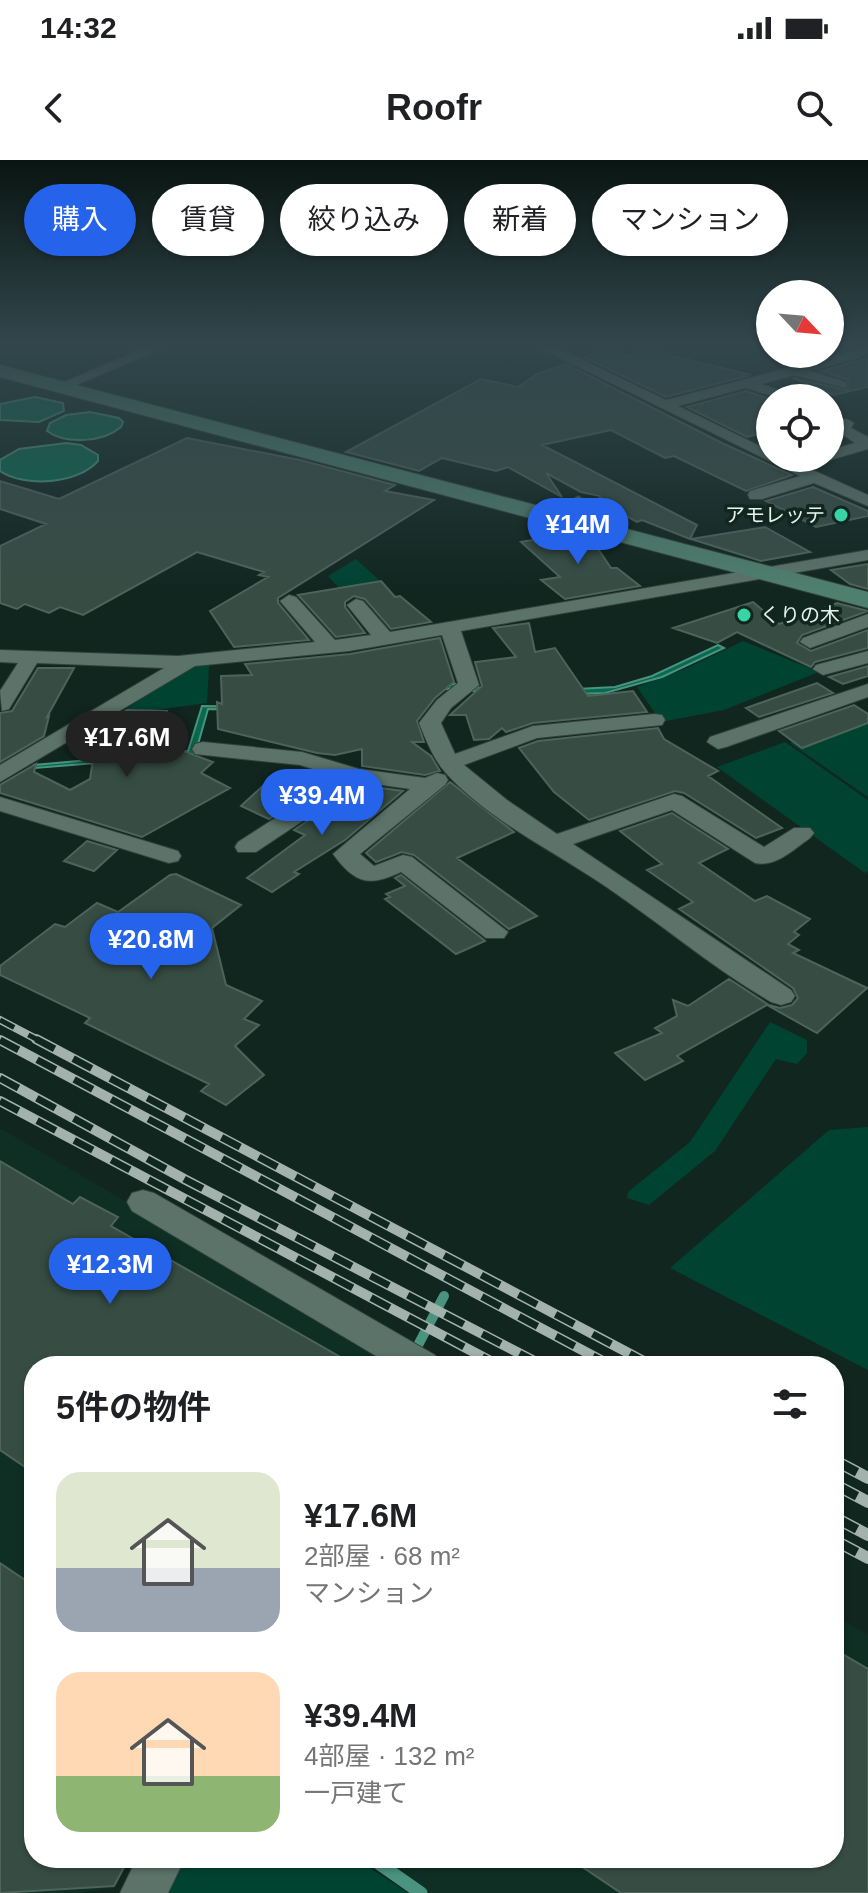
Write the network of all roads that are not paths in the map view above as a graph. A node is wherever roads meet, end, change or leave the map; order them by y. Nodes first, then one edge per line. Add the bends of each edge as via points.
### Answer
1 (215, 428) edge
2 (712, 428) edge
3 (844, 428) edge
4 (868, 444) edge
5 (756, 449) edge
6 (844, 451) edge
7 (803, 472) edge
8 (815, 477) junction
9 (756, 495) dead end
10 (578, 501) dead end
11 (868, 501) edge
12 (613, 533) junction
13 (868, 555) edge
14 (766, 573) junction
15 (868, 600) edge
16 (289, 601) dead end
17 (356, 605) dead end
18 (868, 620) edge
19 (450, 628) junction
20 (385, 639) junction
21 (810, 642) dead end
22 (330, 647) junction
23 (0, 656) edge
24 (31, 657) junction
25 (868, 657) edge
26 (190, 661) junction
27 (846, 663) junction
28 (823, 669) dead end
29 (868, 677) edge
30 (868, 690) edge
31 (2, 705) dead end
32 (654, 720) dead end
33 (718, 742) dead end
34 (203, 749) dead end
35 (453, 766) junction
36 (0, 775) edge
37 (357, 775) junction
38 (429, 785) junction
39 (0, 804) edge
40 (802, 833) dead end
41 (554, 843) junction
42 (247, 847) dead end
43 (169, 856) dead end
44 (495, 932) dead end
45 (781, 996) dead end
46 (143, 1202) dead end
47 (406, 1356) edge
48 (157, 1868) edge
49 (143, 1893) edge

1 - 12 street
2 - 5 street
3 - 4 street
4 - 6 street
7 - 8 street
8 - 9 street
8 - 11 street
10 - 12 street via 617,523
12 - 14 street
13 - 14 street
14 - 15 street
14 - 19 street
16 - 22 street
17 - 20 street
18 - 21 street
19 - 20 street
19 - 35 street via 469,685 430,723
20 - 22 street
22 - 26 street
23 - 24 street
24 - 26 street
24 - 31 street
25 - 27 street
26 - 36 street
27 - 28 street
27 - 29 street
30 - 33 street
32 - 35 street via 533,732
34 - 37 street via 302,759
35 - 38 street
35 - 41 street
37 - 38 street
37 - 42 street
38 - 44 street via 345,854 372,876 403,862
39 - 43 street
40 - 41 street via 764,858 674,801
41 - 45 street via 731,968
46 - 47 street
48 - 49 street

